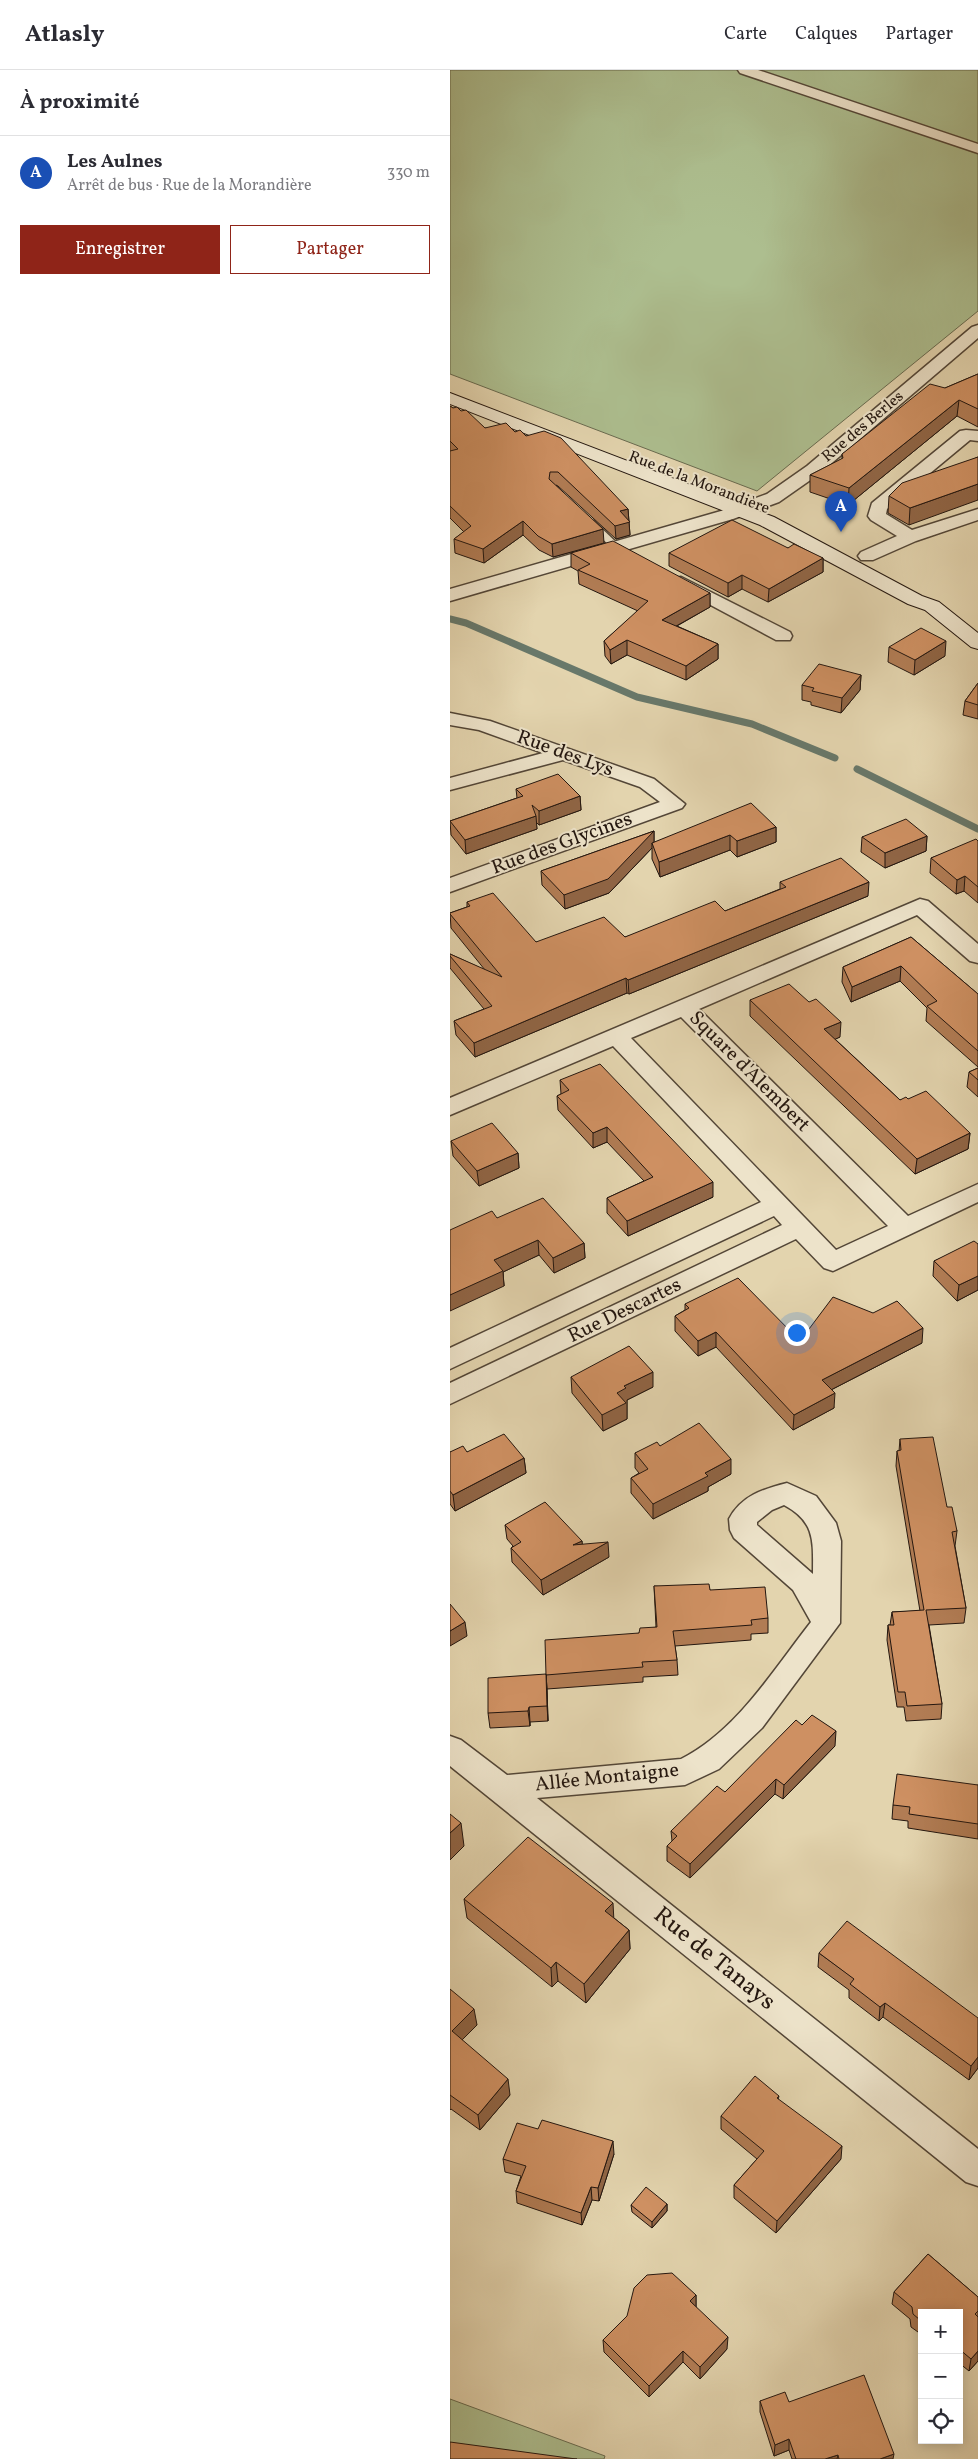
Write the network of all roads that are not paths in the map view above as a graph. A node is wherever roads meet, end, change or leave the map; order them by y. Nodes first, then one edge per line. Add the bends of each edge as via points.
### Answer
1 (745, 70) edge
2 (978, 149) edge
3 (978, 330) edge
4 (450, 387) edge
5 (450, 398) edge
6 (978, 436) edge
7 (758, 505) junction
8 (740, 511) junction
9 (978, 514) edge
10 (582, 515) edge
11 (910, 537) junction
12 (617, 548) junction
13 (867, 556) junction
14 (635, 557) edge
15 (670, 576) edge
16 (450, 595) edge
17 (932, 606) junction
18 (783, 636) dead end
19 (978, 643) edge
20 (450, 718) edge
21 (562, 754) junction
22 (450, 784) edge
23 (675, 804) joint
24 (450, 885) edge
25 (978, 956) edge
26 (684, 1007) junction
27 (616, 1036) junction
28 (450, 1107) edge
29 (978, 1192) edge
30 (778, 1204) junction
31 (799, 1227) junction
32 (904, 1228) junction
33 (450, 1359) edge
34 (450, 1394) edge
35 (826, 1623) dead end
36 (450, 1749) edge
37 (502, 1788) junction
38 (977, 2167) edge

1 - 2 street
3 - 7 street, Rue des Berles via 813,470
4 - 7 street, Rue de la Morandière
5 - 8 street, Rue de la Morandière
6 - 11 street via 966,435 878,507 877,516
7 - 8 street, Rue des Berles
7 - 13 street, Rue de la Morandière via 812,527
8 - 12 street, Rue des Berles
8 - 17 street, Rue de la Morandière via 796,535 915,600
9 - 11 street
10 - 12 lane
11 - 13 street
12 - 14 street
12 - 16 street, Rue des Berles
13 - 17 street, Rue de la Morandière via 908,581 926,595
15 - 18 street
17 - 19 street, Rue de la Morandière
20 - 21 street, Rue des Lys via 483,725
21 - 22 street
21 - 23 street, Rue des Lys via 647,784
23 - 24 street, Rue des Glycines
25 - 26 street via 920,906
26 - 27 street, Square d'Alembert
26 - 32 street, Square d'Alembert
27 - 28 street, Square d'Alembert
27 - 30 street
29 - 32 street
30 - 31 street
30 - 33 street, Rue Descartes
31 - 32 street via 833,1262
31 - 34 street, Rue Descartes
35 - 37 street, Allée Montaigne via 752,1718 708,1760 685,1772
36 - 37 street, Rue de Tanays
37 - 38 street, Rue de Tanays

